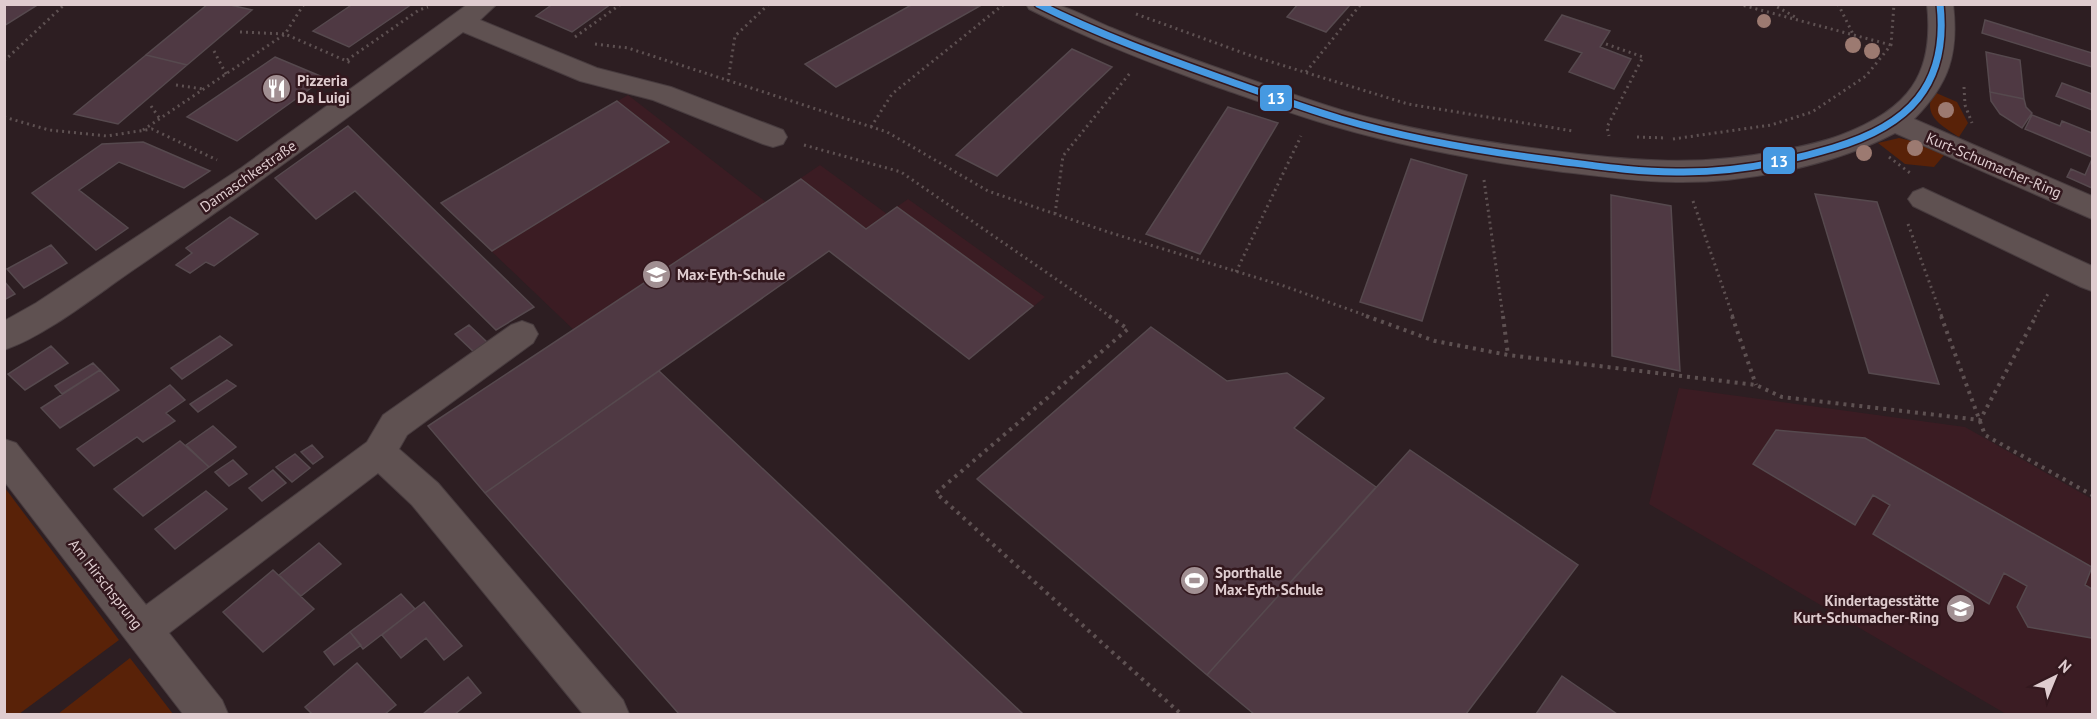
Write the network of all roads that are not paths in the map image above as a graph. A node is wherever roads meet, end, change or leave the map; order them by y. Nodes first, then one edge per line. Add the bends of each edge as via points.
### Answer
1 (485, 4) edge
2 (1038, 4) edge
3 (1940, 4) edge
4 (462, 22) junction
5 (1895, 122) junction
6 (773, 137) road end
7 (1917, 187) road end
8 (2092, 208) edge
9 (2092, 279) edge
10 (522, 334) dead end
11 (4, 337) edge
12 (379, 452) junction
13 (4, 454) edge
14 (142, 630) junction
15 (208, 714) edge
16 (609, 714) edge

1 - 4 street, Damaschkestraße
2 - 5 street via 1148,52 1313,111 1480,149 1605,167 1683,172 1756,165 1820,153 1865,139
3 - 5 street via 1942,30 1935,70
4 - 6 street via 589,75 661,93
4 - 11 street, Damaschkestraße via 251,175
5 - 8 street, Kurt-Schumacher-Ring
7 - 9 street
10 - 12 street via 395,425
12 - 14 street
12 - 16 street via 425,494
13 - 14 street, Am Hirschsprung
14 - 15 street, Am Hirschsprung

